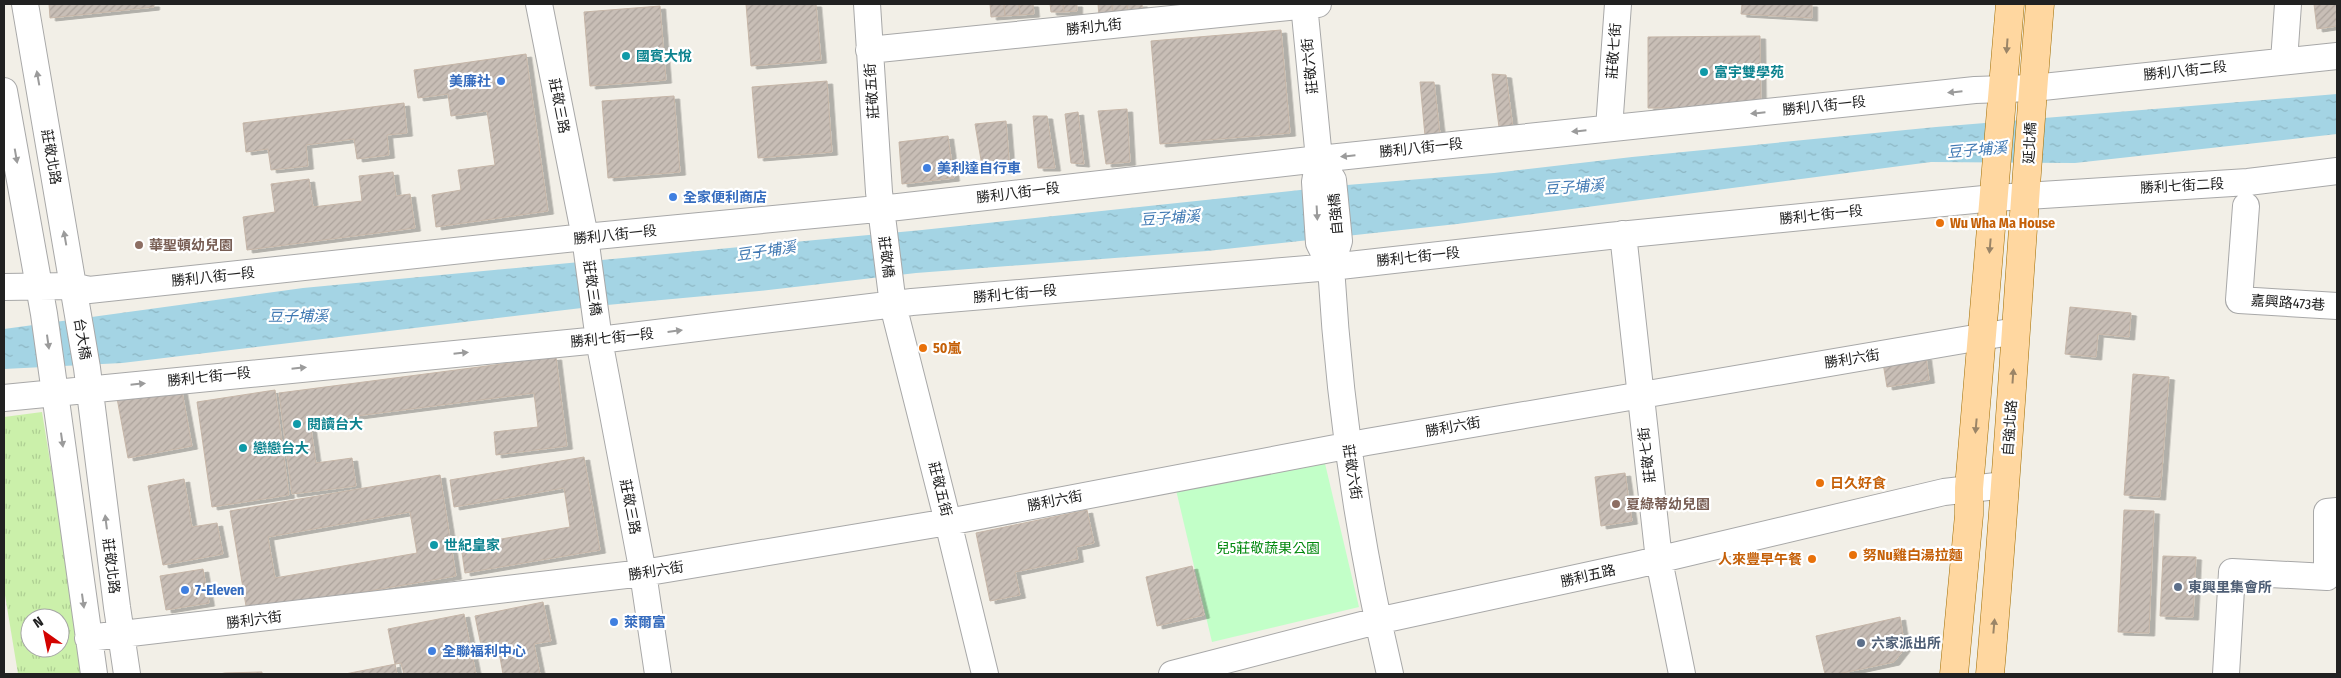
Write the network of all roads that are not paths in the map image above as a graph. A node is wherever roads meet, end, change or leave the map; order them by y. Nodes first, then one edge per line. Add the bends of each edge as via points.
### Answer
1 (24, 4) edge
2 (539, 4) edge
3 (867, 4) edge
4 (1309, 4) edge
5 (1618, 4) edge
6 (2010, 4) edge
7 (2040, 4) edge
8 (2288, 4) edge
9 (870, 50) junction
10 (2337, 56) edge
11 (2284, 61) junction
12 (4, 91) edge
13 (2032, 96) junction
14 (2002, 97) junction
15 (1609, 128) junction
16 (2337, 170) edge
17 (1323, 174) junction
18 (2027, 188) junction
19 (1995, 190) junction
20 (2246, 206) dead end
21 (880, 209) junction
22 (1623, 234) junction
23 (585, 237) junction
24 (1330, 267) junction
25 (4, 287) edge
26 (40, 288) junction
27 (76, 298) junction
28 (892, 305) junction
29 (2337, 306) edge
30 (2016, 331) junction
31 (1982, 337) junction
32 (599, 340) junction
33 (88, 378) junction
34 (54, 381) junction
35 (1639, 394) junction
36 (4, 398) edge
37 (1347, 445) junction
38 (2005, 485) junction
39 (1969, 488) junction
40 (2337, 511) edge
41 (948, 522) junction
42 (1659, 560) junction
43 (643, 573) junction
44 (1377, 622) junction
45 (120, 635) junction
46 (88, 638) junction
47 (94, 674) edge
48 (127, 674) edge
49 (658, 674) edge
50 (984, 674) edge
51 (1172, 674) edge
52 (1390, 674) edge
53 (1682, 674) edge
54 (1954, 674) edge
55 (1990, 674) edge
56 (2226, 674) edge

27 -> 1 street, 莊敬北路
2 - 23 street, 莊敬三路
3 - 9 street, 莊敬五街
4 - 9 street, 勝利九街
4 - 17 street, 莊敬六街
5 - 15 street, 莊敬七街
6 -> 14 main road
7 - 13 main road
8 - 11 street
9 - 21 street, 莊敬五街
10 - 11 street, 勝利八街二段
11 - 13 street, 勝利八街二段
12 -> 26 street
13 - 14 street, 勝利八街一段
13 - 18 main road, 延北橋
14 -> 15 street, 勝利八街一段
14 - 19 main road
15 -> 17 street, 勝利八街一段
16 - 18 street, 勝利七街二段 via 2248,182
17 - 21 street, 勝利八街一段
17 - 24 street, 自強橋
18 - 19 street, 勝利七街一段
18 - 30 main road, 自強北路
19 - 22 street, 勝利七街一段
19 -> 31 main road
20 - 29 street, 嘉興路473巷 via 2239,300
21 - 23 street, 勝利八街一段
21 - 28 street, 莊敬橋
22 - 24 street, 勝利七街一段
22 - 35 street, 莊敬七街
23 - 27 street, 勝利八街一段 via 89,290
23 - 32 street, 莊敬三橋
24 - 28 street, 勝利七街一段
24 - 37 street, 莊敬六街
25 - 26 street, 勝利八街一段
26 - 27 street, 勝利八街一段
26 -> 34 street
27 - 33 street, 台大橋
32 -> 28 street, 勝利七街一段
28 - 41 street, 莊敬五街
30 - 31 street, 勝利六街
38 -> 30 main road, 自強北路
31 - 35 street, 勝利六街
31 -> 39 main road
33 -> 32 street, 勝利七街一段
32 - 43 street, 莊敬三路
33 - 34 street, 勝利七街一段
45 -> 33 street, 莊敬北路
34 - 36 street, 勝利七街一段
34 -> 46 street
35 - 37 street, 勝利六街
35 - 42 street, 莊敬七街
37 - 41 street, 勝利六街
37 - 44 street, 莊敬六街
38 - 39 street, 勝利五路
55 -> 38 main road, 自強北路
39 - 42 street, 勝利五路
39 - 54 main road
40 - 56 street via 2327,512 2327,577 2232,572
41 - 43 street, 勝利六街
41 - 50 street, 莊敬五街
42 - 44 street, 勝利五路
42 - 53 street, 莊敬七街
43 - 45 street, 勝利六街
43 - 49 street, 莊敬三路
44 - 51 street, 勝利五路
44 - 52 street, 莊敬六街
45 - 46 street, 勝利六街
45 - 48 street, 莊敬北路
46 - 47 street

